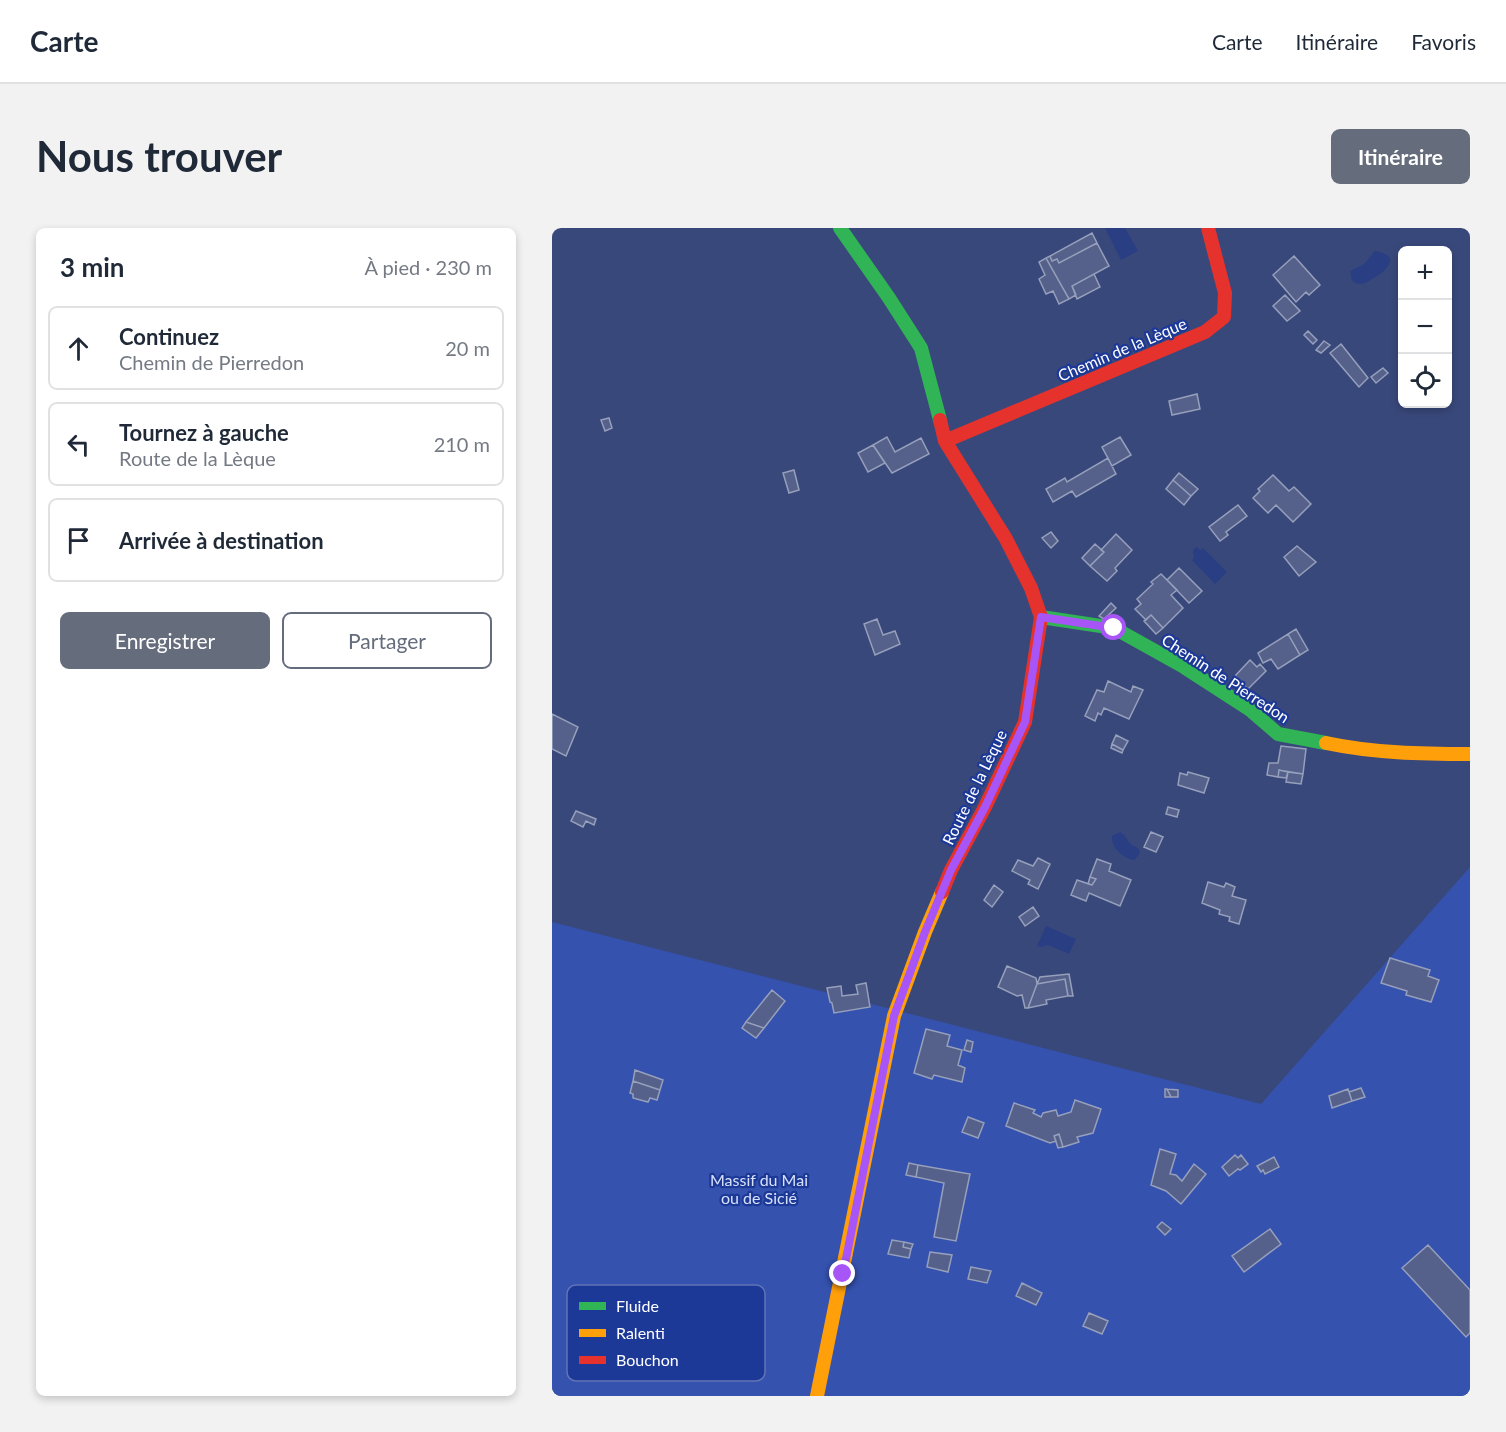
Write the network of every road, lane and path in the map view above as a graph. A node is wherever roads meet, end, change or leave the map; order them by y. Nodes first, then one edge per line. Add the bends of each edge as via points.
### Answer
1 (840, 228) edge
2 (1208, 228) edge
3 (945, 441) junction
4 (1041, 617) junction
5 (1470, 754) edge
6 (817, 1396) edge

1 - 3 street, Route de la Lèque via 921,348
2 - 3 street, Chemin de la Lèque via 1225,293 1224,317 1205,332
3 - 4 street, Route de la Lèque via 1006,539
4 - 5 street, Chemin de Pierredon via 1114,628 1249,709 1278,734 1350,747
4 - 6 street, Route de la Lèque via 1025,722 951,870 894,1016

